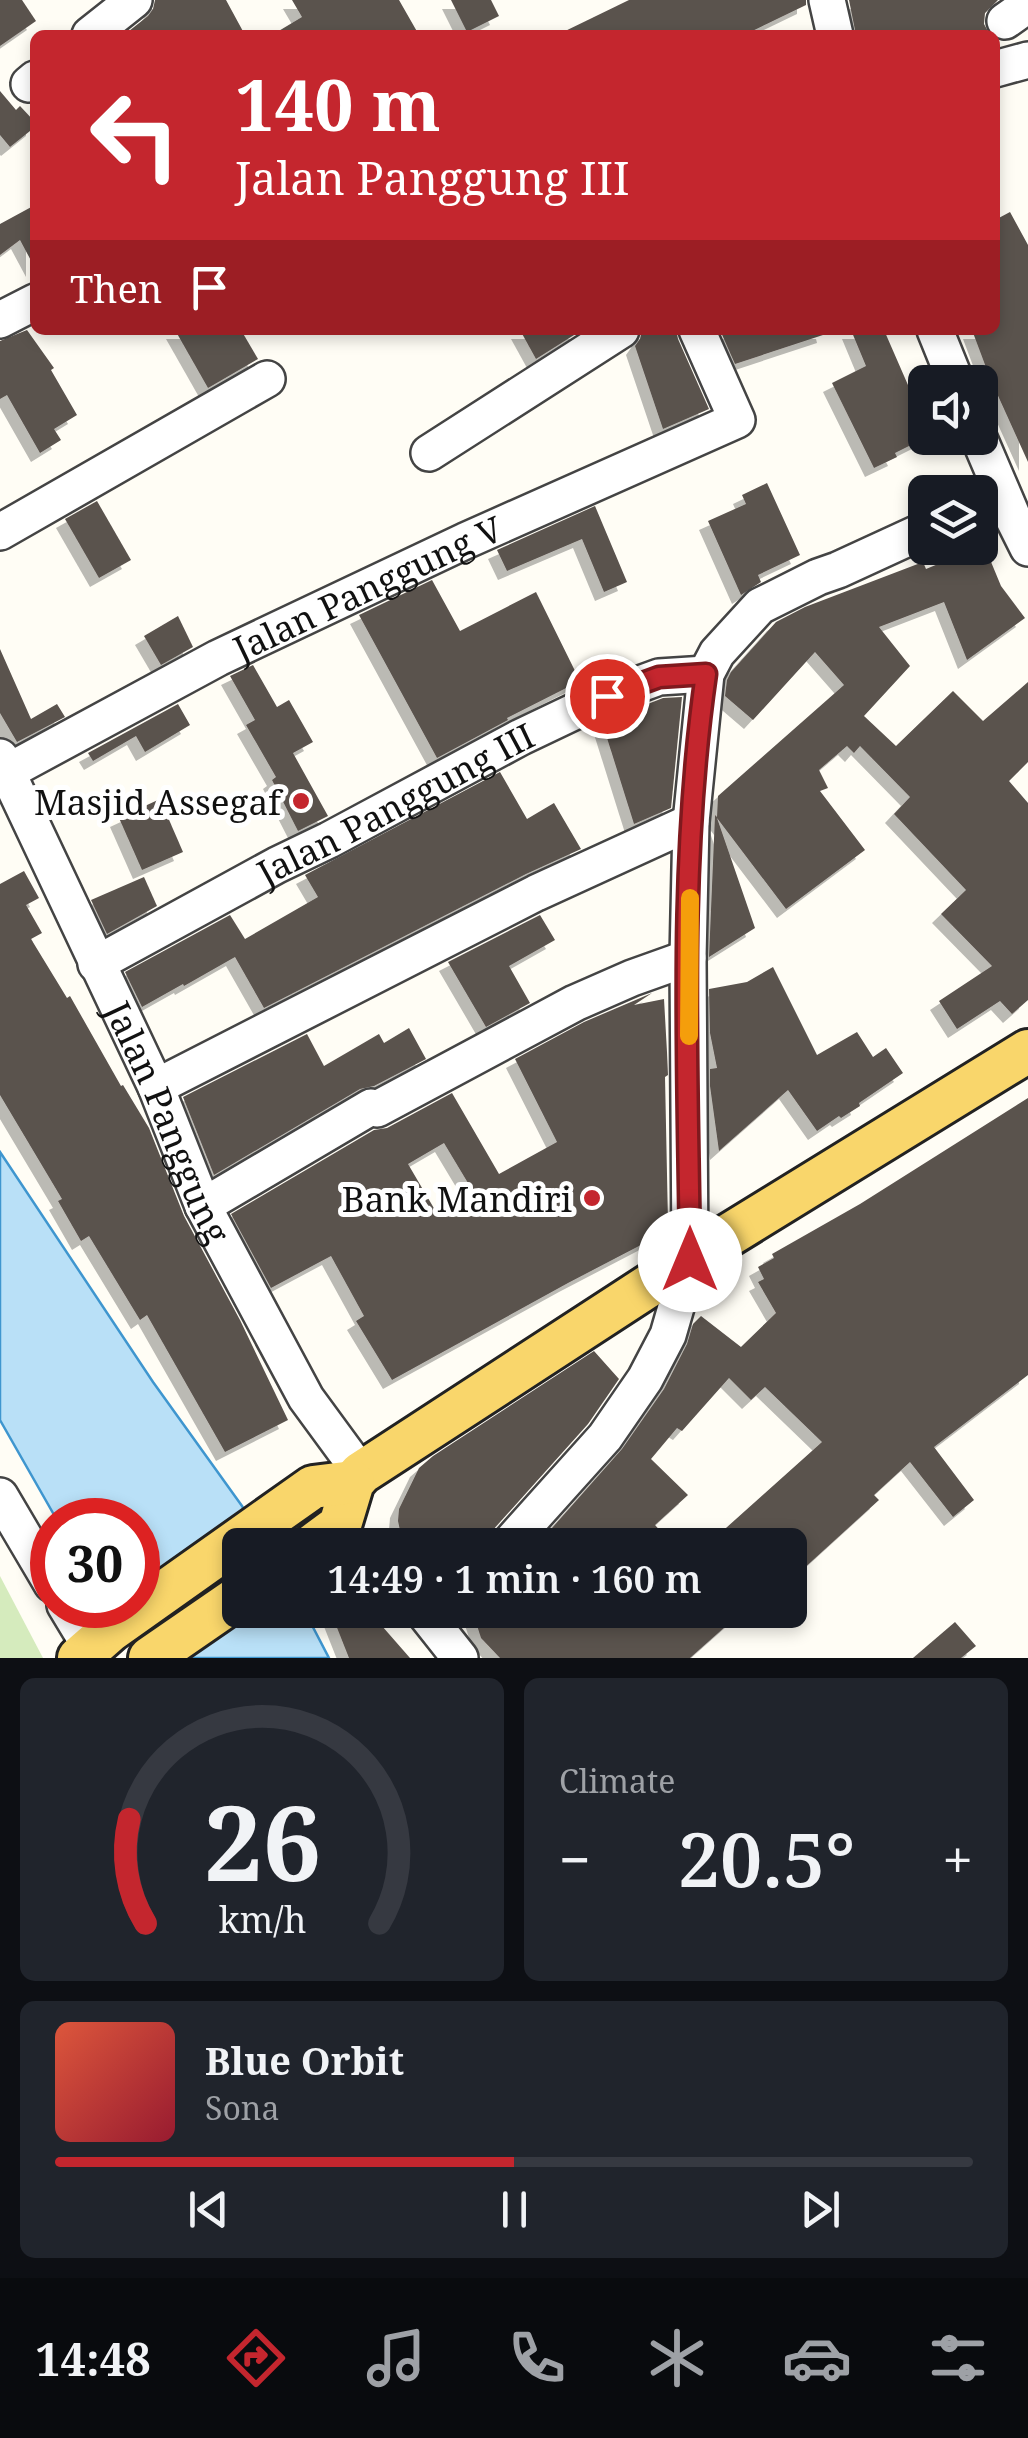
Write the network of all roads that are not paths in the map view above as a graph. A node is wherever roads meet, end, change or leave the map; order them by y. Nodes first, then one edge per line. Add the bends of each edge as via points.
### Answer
1 (134, 0) edge
2 (827, 0) edge
3 (96, 30) edge
4 (834, 30) edge
5 (1028, 60) edge
6 (1000, 68) edge
7 (30, 305) edge
8 (0, 320) edge
9 (613, 335) edge
10 (699, 335) edge
11 (936, 335) edge
12 (949, 365) edge
13 (267, 379) dead end
14 (428, 453) dead end
15 (986, 455) edge
16 (1011, 517) edge
17 (0, 532) edge
18 (908, 538) edge
19 (706, 674) junction
20 (4, 764) edge
21 (691, 822) junction
22 (688, 958) junction
23 (96, 964) junction
24 (1028, 1051) edge
25 (156, 1087) junction
26 (203, 1206) junction
27 (690, 1260) junction
28 (357, 1478) junction
29 (0, 1496) edge
30 (341, 1528) edge
31 (523, 1528) edge
32 (30, 1547) edge
33 (222, 1608) edge
34 (82, 1628) edge
35 (442, 1628) edge
36 (97, 1649) edge
37 (150, 1658) edge
38 (460, 1658) edge

1 - 3 street
2 - 4 street
5 - 6 street
7 - 8 street
9 - 14 street
10 - 20 street, Jalan Panggung V via 737,420 519,516
11 - 12 street
13 - 17 street
15 - 16 street
18 - 19 street via 760,606
19 - 21 street
19 - 23 street, Jalan Panggung III via 659,677 607,696
20 - 23 street, Jalan Panggung
21 - 22 street
21 - 25 street via 536,893
22 - 26 street via 575,1003 371,1108
22 - 27 street
23 - 25 street, Jalan Panggung
24 - 27 main road
25 - 26 street, Jalan Panggung
26 - 28 street, Jalan Panggung
27 - 28 main road
27 - 31 street via 668,1335 645,1379 605,1437
28 - 30 main road
28 - 36 main road via 313,1487
29 - 32 street
33 - 37 main road
34 - 36 street
35 - 38 street

